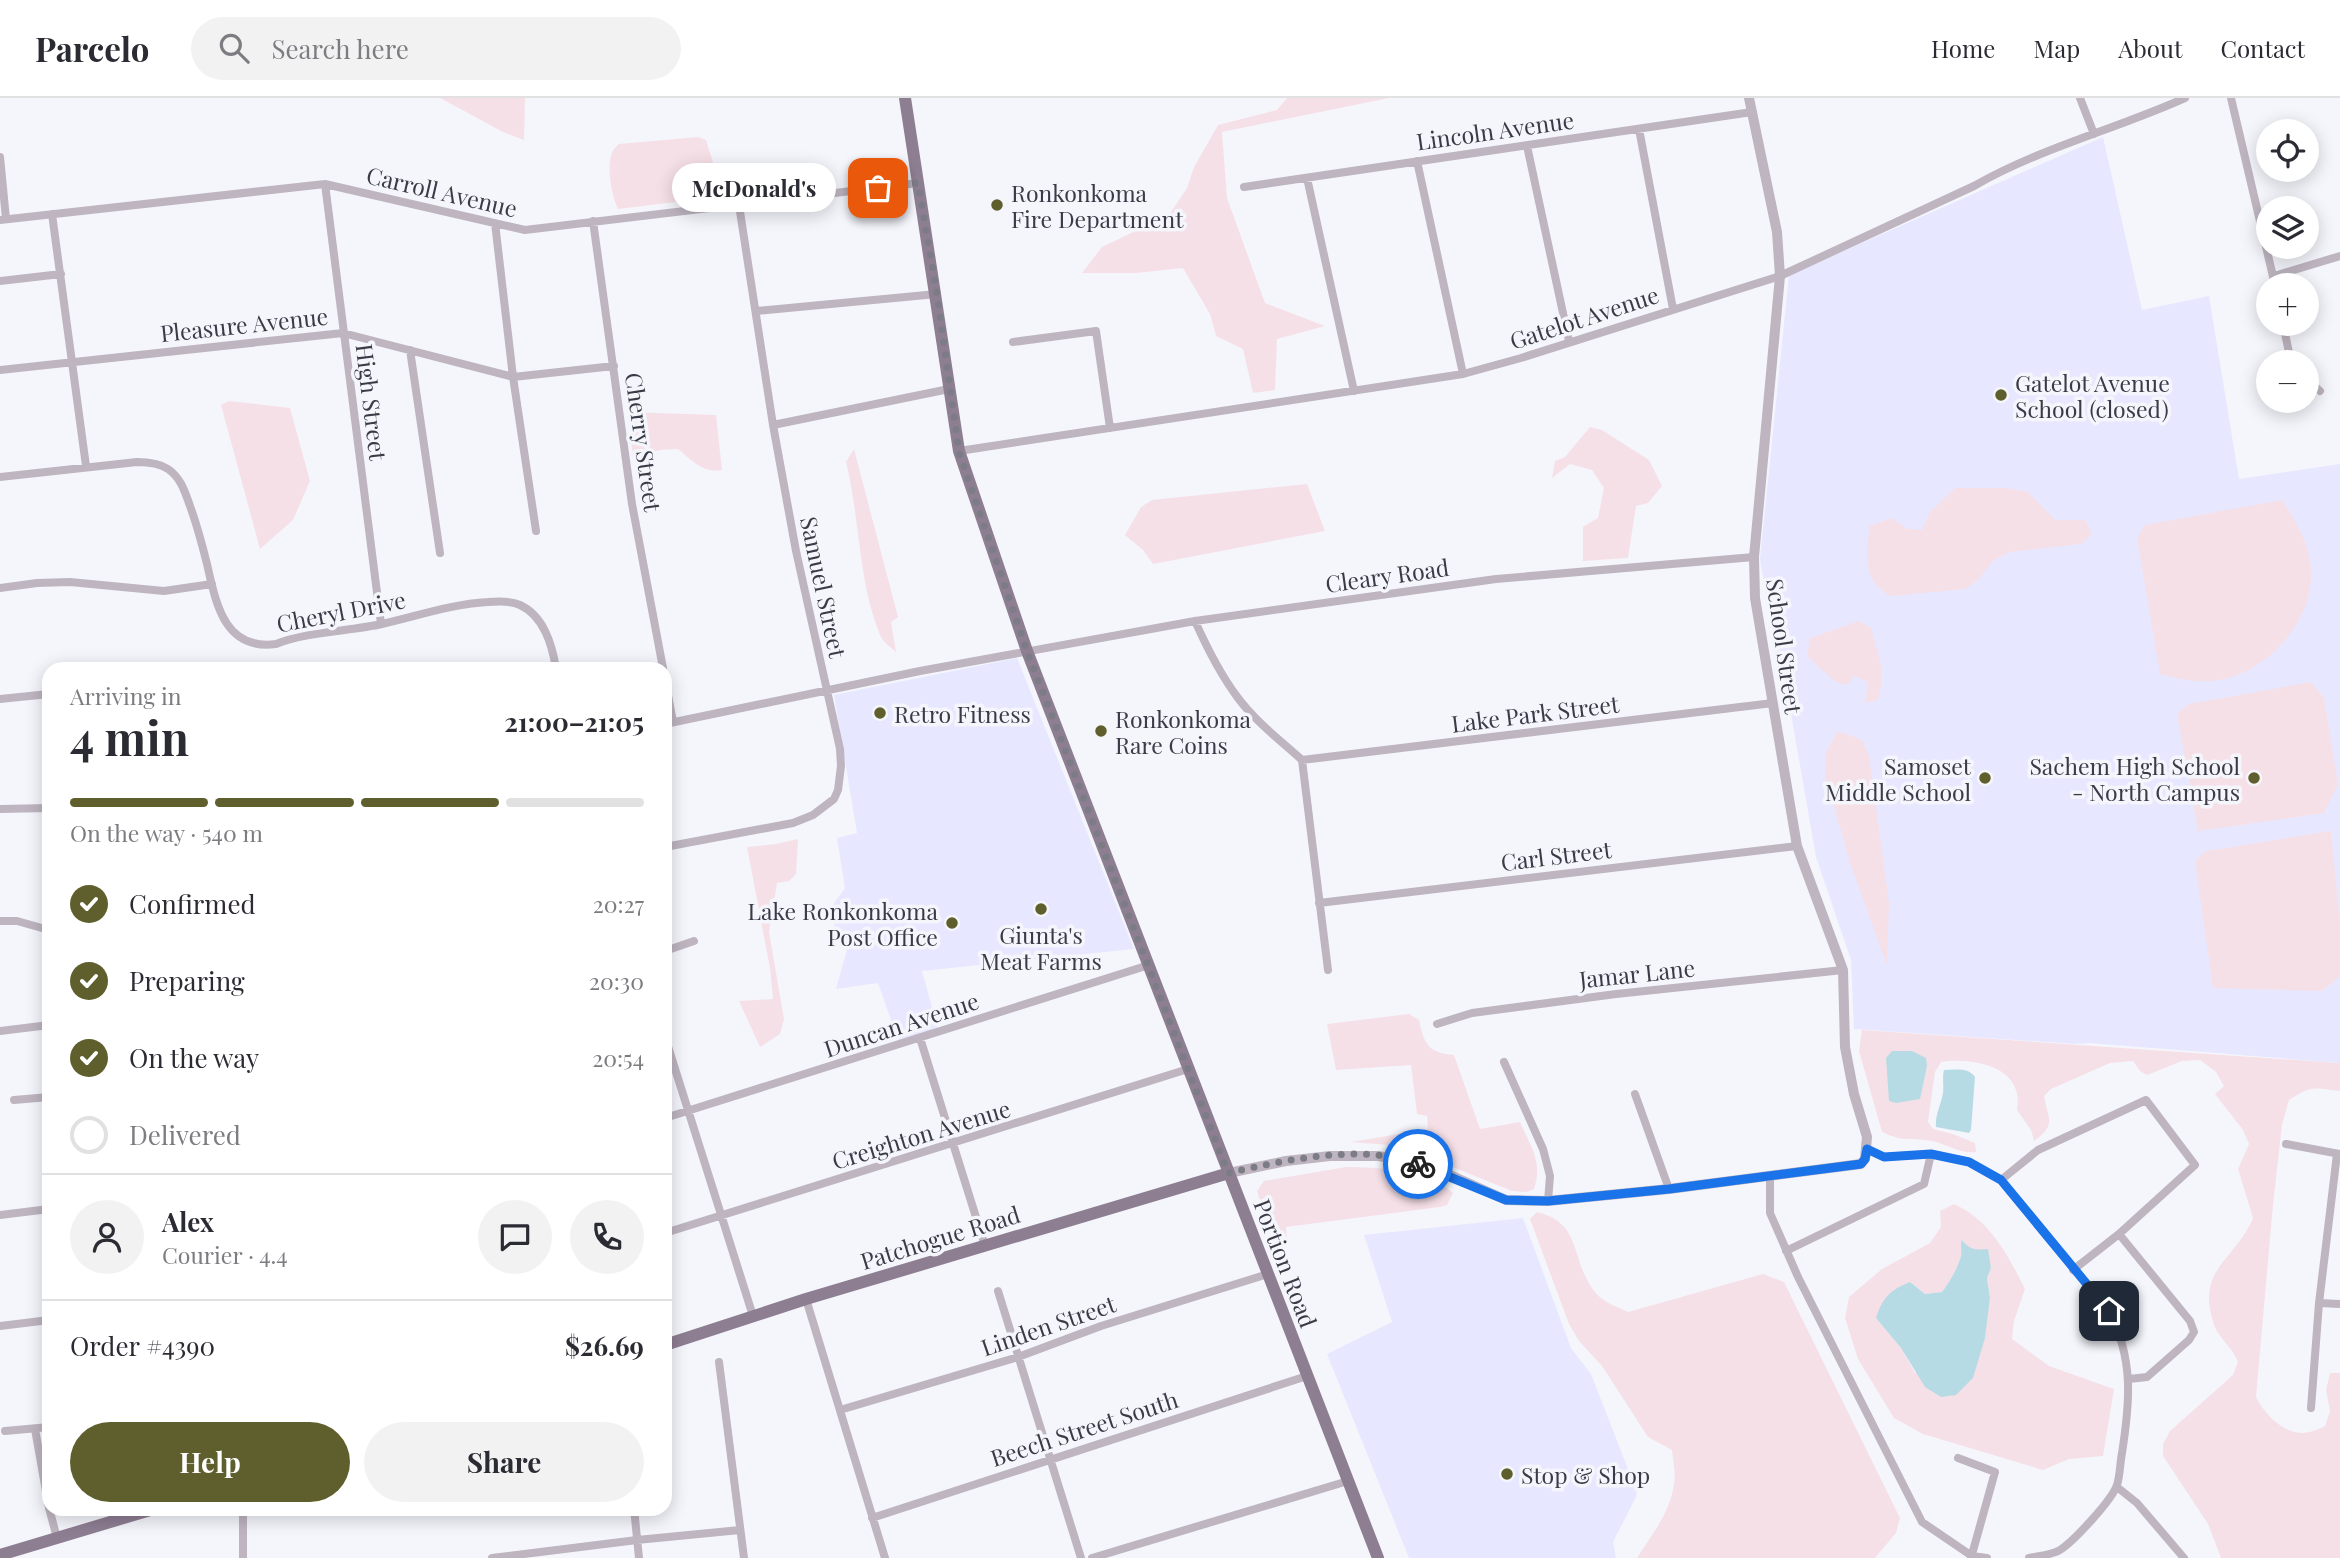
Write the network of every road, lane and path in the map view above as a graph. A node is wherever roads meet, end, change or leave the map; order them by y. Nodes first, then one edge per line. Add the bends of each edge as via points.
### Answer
1 (905, 98) edge
2 (1749, 98) edge
3 (2080, 98) edge
4 (2185, 98) edge
5 (2231, 98) edge
6 (1752, 112) junction
7 (1639, 129) junction
8 (2094, 134) junction
9 (1527, 146) junction
10 (0, 157) edge
11 (1417, 161) junction
12 (1307, 178) junction
13 (918, 183) junction
14 (325, 184) junction
15 (1244, 187) dead end
16 (739, 205) junction
17 (52, 214) junction
18 (3, 219) edge
19 (593, 221) junction
20 (495, 223) junction
21 (2340, 256) edge
22 (2273, 273) edge
23 (2284, 273) edge
24 (61, 274) junction
25 (1780, 276) junction
26 (0, 281) edge
27 (937, 294) junction
28 (1673, 309) junction
29 (756, 311) junction
30 (343, 333) junction
31 (1569, 341) junction
32 (1013, 342) dead end
33 (410, 351) junction
34 (73, 363) junction
35 (614, 366) junction
36 (0, 370) edge
37 (1463, 374) junction
38 (513, 377) junction
39 (949, 389) junction
40 (1354, 391) junction
41 (773, 425) junction
42 (1110, 428) junction
43 (959, 452) junction
44 (86, 466) junction
45 (0, 477) edge
46 (536, 531) dead end
47 (440, 553) dead end
48 (1754, 557) junction
49 (212, 584) junction
50 (0, 588) edge
51 (1195, 621) junction
52 (381, 624) junction
53 (1027, 651) junction
54 (555, 662) edge
55 (662, 662) edge
56 (827, 691) junction
57 (42, 695) edge
58 (0, 699) edge
59 (1773, 703) junction
60 (672, 722) edge
61 (1302, 760) junction
62 (42, 808) edge
63 (0, 809) edge
64 (672, 846) edge
65 (1797, 846) junction
66 (1319, 903) junction
67 (0, 921) edge
68 (42, 928) edge
69 (694, 941) dead end
70 (672, 949) edge
71 (1149, 965) junction
72 (1328, 970) dead end
73 (1843, 970) junction
74 (1437, 1024) dead end
75 (42, 1026) edge
76 (0, 1031) edge
77 (920, 1038) junction
78 (672, 1060) edge
79 (1504, 1062) dead end
80 (1188, 1069) junction
81 (1635, 1094) dead end
82 (42, 1098) edge
83 (14, 1101) dead end
84 (688, 1111) junction
85 (672, 1116) edge
86 (954, 1144) junction
87 (2286, 1144) dead end
88 (1867, 1149) junction
89 (1931, 1154) junction
90 (2338, 1154) edge
91 (1228, 1173) junction
92 (1770, 1177) junction
93 (2001, 1180) junction
94 (1669, 1189) junction
95 (1548, 1201) junction
96 (42, 1210) edge
97 (0, 1215) edge
98 (722, 1216) junction
99 (672, 1231) edge
100 (2119, 1234) junction
101 (985, 1246) junction
102 (1786, 1251) junction
103 (2073, 1270) junction
104 (1268, 1274) junction
105 (998, 1291) dead end
106 (806, 1299) junction
107 (2319, 1303) junction
108 (2340, 1304) edge
109 (753, 1316) junction
110 (42, 1321) edge
111 (0, 1326) edge
112 (672, 1343) edge
113 (1018, 1357) junction
114 (719, 1362) dead end
115 (1307, 1376) junction
116 (2129, 1378) junction
117 (2311, 1408) dead end
118 (840, 1410) junction
119 (42, 1428) edge
120 (36, 1429) junction
121 (5, 1432) dead end
122 (1958, 1458) dead end
123 (1051, 1459) junction
124 (42, 1465) edge
125 (1348, 1481) junction
126 (2117, 1487) junction
127 (51, 1516) edge
128 (130, 1516) edge
129 (243, 1516) edge
130 (635, 1516) edge
131 (872, 1518) junction
132 (740, 1530) junction
133 (57, 1538) junction
134 (637, 1540) junction
135 (2062, 1554) edge
136 (0, 1555) edge
137 (541, 1555) edge
138 (2179, 1556) edge
139 (1972, 1557) edge
140 (243, 1558) edge
141 (492, 1558) edge
142 (639, 1558) edge
143 (744, 1558) edge
144 (885, 1558) edge
145 (1081, 1558) edge
146 (1092, 1558) edge
147 (1378, 1558) edge
148 (1987, 1558) edge
149 (2029, 1558) edge

1 - 13 main road, Portion Road
2 - 6 street, School Street
3 - 8 street
4 - 8 street, Gatelot Avenue
5 - 22 street
6 - 7 street, Lincoln Avenue
6 - 25 street, School Street via 1777,232
7 - 9 street, Lincoln Avenue
7 - 28 street
8 - 25 street, Gatelot Avenue via 1999,172
9 - 11 street, Lincoln Avenue
9 - 31 street
10 - 18 street
11 - 12 street, Lincoln Avenue
11 - 37 street
12 - 15 street, Lincoln Avenue
12 - 40 street
13 - 16 street, Carroll Avenue
13 - 27 main road, Portion Road
14 - 17 street, Carroll Avenue
14 - 20 street, Carroll Avenue
14 - 30 street, High Street
16 - 19 street, Carroll Avenue
16 - 29 street, Samuel Street
17 - 18 street, Carroll Avenue
17 - 24 street
19 - 20 street, Carroll Avenue via 525,230
19 - 35 street, Cherry Street
20 - 38 street
21 - 23 street
24 - 26 street
24 - 34 street
25 - 28 street, Gatelot Avenue
25 - 48 street, School Street
27 - 29 street
27 - 39 main road, Portion Road
28 - 31 street, Gatelot Avenue
29 - 41 street, Samuel Street
30 - 33 street, Pleasure Avenue
30 - 34 street, Pleasure Avenue
30 - 52 street, High Street
31 - 37 street, Gatelot Avenue
32 - 42 street via 1096,331
33 - 38 street, Pleasure Avenue
33 - 47 street
34 - 36 street, Pleasure Avenue
34 - 44 street
35 - 38 street, Pleasure Avenue
35 - 55 street, Cherry Street via 632,504
37 - 40 street, Gatelot Avenue
38 - 46 street
39 - 41 street
39 - 43 main road, Portion Road
40 - 42 street, Gatelot Avenue
41 - 56 street, Samuel Street
42 - 43 street, Gatelot Avenue
43 - 53 main road, Portion Road
44 - 45 street, Cheryl Drive
44 - 49 street, Cheryl Drive via 151,463 177,477 199,532
48 - 51 street, Cleary Road via 1496,579
48 - 59 street, School Street via 1755,598
49 - 50 street via 164,591 70,582
49 - 52 street, Cheryl Drive via 228,626 240,638 259,644
51 - 53 street, Cleary Road
51 - 61 street via 1238,699
52 - 54 street, Cheryl Drive via 467,604 506,601 520,605 539,622
53 - 56 street, Cleary Road
53 - 71 main road, Portion Road
56 - 60 street, Cleary Road
56 - 64 street, Samuel Street via 841,765 834,799 806,819
57 - 58 street
59 - 61 street, Lake Park Street
59 - 65 street, School Street
61 - 66 street
62 - 63 street
65 - 66 street, Carl Street
65 - 73 street, School Street
66 - 72 street
67 - 68 street
69 - 70 street
71 - 77 street, Duncan Avenue
71 - 80 main road, Portion Road
73 - 74 street, Jamar Lane via 1472,1013
73 - 88 street, School Street via 1844,1047
75 - 76 street
77 - 84 street, Duncan Avenue
77 - 86 street
78 - 84 street
79 - 95 street via 1543,1149 1550,1176
80 - 86 street, Creighton Avenue
80 - 91 main road, Portion Road
81 - 94 street
82 - 83 street
84 - 85 street, Duncan Avenue
84 - 98 street
86 - 98 street, Creighton Avenue
86 - 101 street
87 - 90 street
88 - 89 street via 1884,1157
88 - 92 street via 1861,1164
89 - 93 street via 1969,1162
89 - 102 street via 1924,1184
90 - 107 street
91 - 95 street via 1330,1156 1378,1156 1410,1161 1506,1200
91 - 101 main road, Patchogue Road
91 - 104 main road, Portion Road
92 - 94 street
92 - 102 street via 1770,1213
93 - 100 street via 2038,1150 2146,1100 2195,1165
93 - 103 street
94 - 95 street
96 - 97 street
98 - 99 street, Creighton Avenue
98 - 109 street
100 - 103 street
100 - 116 street via 2190,1321 2194,1332 2147,1377
101 - 106 main road, Patchogue Road
102 - 139 street via 1922,1522
103 - 116 street via 2109,1311 2119,1330
104 - 113 street, Linden Street
104 - 115 main road, Portion Road
105 - 113 street
106 - 109 main road, Patchogue Road
106 - 118 street
107 - 108 street
107 - 117 street
109 - 112 main road, Patchogue Road
110 - 111 street
113 - 118 street, Linden Street
113 - 123 street
114 - 132 street
115 - 123 street, Beech Street South
115 - 125 main road, Portion Road
116 - 126 street
118 - 131 street
119 - 120 street
120 - 121 street
120 - 124 street
122 - 139 street via 1996,1472
123 - 131 street, Beech Street South
123 - 145 street
125 - 146 street
125 - 147 main road, Portion Road
126 - 135 street
126 - 138 street via 2137,1503
127 - 133 street
128 - 133 main road
129 - 140 street
130 - 134 street
131 - 144 street
132 - 134 street
132 - 143 street
133 - 136 main road
134 - 137 street
134 - 142 street
135 - 149 street
137 - 141 street
139 - 148 street

